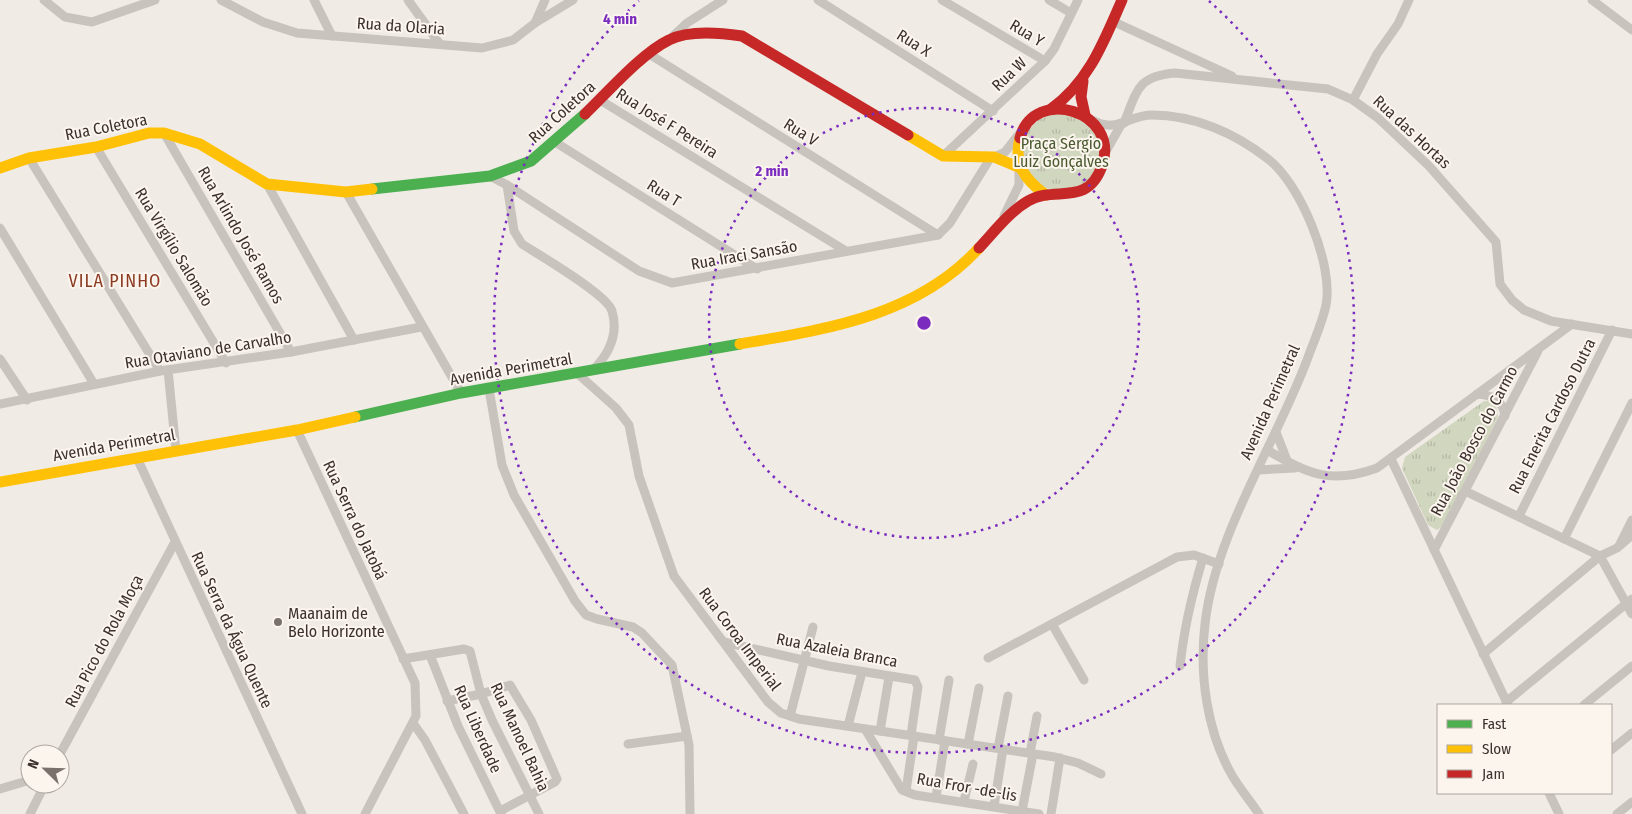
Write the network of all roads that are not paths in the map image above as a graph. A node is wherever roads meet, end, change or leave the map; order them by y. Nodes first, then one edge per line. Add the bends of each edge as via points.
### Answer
1 (44, 0) edge
2 (155, 0) edge
3 (221, 0) edge
4 (314, 0) edge
5 (408, 0) edge
6 (545, 0) edge
7 (573, 0) edge
8 (723, 0) edge
9 (818, 0) edge
10 (942, 0) edge
11 (1049, 0) edge
12 (1078, 0) edge
13 (1122, 0) edge
14 (1409, 0) edge
15 (1592, 0) edge
16 (1071, 13) junction
17 (1112, 21) junction
18 (535, 23) junction
19 (1632, 30) edge
20 (332, 36) junction
21 (670, 39) junction
22 (438, 43) junction
23 (649, 54) junction
24 (1045, 61) junction
25 (1084, 77) junction
26 (1239, 79) junction
27 (600, 100) junction
28 (1353, 100) junction
29 (1050, 109) junction
30 (993, 110) junction
31 (1088, 117) junction
32 (1122, 124) junction
33 (1022, 130) junction
34 (164, 133) junction
35 (555, 142) junction
36 (96, 147) junction
37 (943, 156) junction
38 (1105, 156) junction
39 (992, 157) junction
40 (30, 158) junction
41 (0, 168) edge
42 (1019, 168) junction
43 (490, 176) junction
44 (267, 184) junction
45 (508, 185) junction
46 (346, 192) junction
47 (1046, 194) junction
48 (999, 226) junction
49 (0, 228) edge
50 (938, 235) junction
51 (846, 251) junction
52 (757, 269) junction
53 (1572, 324) junction
54 (421, 327) junction
55 (1612, 330) junction
56 (1631, 336) edge
57 (354, 340) junction
58 (1540, 347) junction
59 (291, 352) junction
60 (0, 359) edge
61 (226, 363) junction
62 (164, 370) junction
63 (593, 370) junction
64 (578, 374) junction
65 (94, 384) junction
66 (489, 389) junction
67 (461, 393) junction
68 (1477, 394) junction
69 (27, 400) junction
70 (1632, 403) edge
71 (0, 404) edge
72 (1505, 416) junction
73 (297, 430) junction
74 (1276, 432) junction
75 (1267, 450) junction
76 (176, 451) junction
77 (137, 458) junction
78 (1391, 459) junction
79 (1288, 463) junction
80 (1298, 468) junction
81 (1258, 470) junction
82 (0, 482) edge
83 (1465, 491) junction
84 (1519, 516) junction
85 (1632, 520) edge
86 (1632, 535) edge
87 (1564, 539) junction
88 (175, 542) junction
89 (1618, 548) junction
90 (1434, 550) junction
91 (1600, 556) junction
92 (1203, 558) junction
93 (1219, 564) junction
94 (1629, 602) edge
95 (1632, 614) edge
96 (1052, 624) junction
97 (813, 627) dead end
98 (724, 642) junction
99 (1483, 654) junction
100 (430, 655) junction
101 (988, 658) dead end
102 (403, 659) junction
103 (803, 660) junction
104 (1180, 666) dead end
105 (1632, 666) edge
106 (862, 672) junction
107 (889, 676) junction
108 (949, 680) dead end
109 (1084, 680) dead end
110 (979, 688) dead end
111 (481, 694) junction
112 (1008, 696) dead end
113 (447, 701) junction
114 (1507, 704) edge
115 (1585, 704) edge
116 (790, 716) junction
117 (1037, 716) dead end
118 (413, 723) junction
119 (848, 726) junction
120 (866, 728) junction
121 (880, 731) junction
122 (1632, 733) edge
123 (687, 736) junction
124 (913, 736) junction
125 (942, 740) junction
126 (65, 744) edge
127 (628, 744) dead end
128 (968, 744) junction
129 (1000, 749) junction
130 (1612, 749) edge
131 (1031, 754) junction
132 (1060, 758) junction
133 (973, 764) dead end
134 (1101, 774) dead end
135 (20, 783) edge
136 (0, 789) edge
137 (906, 792) junction
138 (40, 794) edge
139 (1553, 794) edge
140 (530, 795) junction
141 (936, 797) junction
142 (964, 801) junction
143 (1632, 802) edge
144 (994, 806) junction
145 (1022, 811) junction
146 (500, 813) edge
147 (30, 814) edge
148 (302, 814) edge
149 (365, 814) edge
150 (464, 814) edge
151 (539, 814) edge
152 (690, 814) edge
153 (1039, 814) edge
154 (1051, 814) edge
155 (1259, 814) edge
156 (1559, 814) edge
157 (1618, 814) edge

1 - 2 street via 65,17 92,22
3 - 20 street, Rua da Olaria via 263,22 297,33
4 - 20 street
5 - 22 street
6 - 18 street
7 - 18 street, Rua da Olaria
8 - 21 street via 687,23
9 - 30 street, Rua X
10 - 24 street, Rua Y
11 - 16 street
12 - 16 street, Rua W
13 - 17 street
14 - 28 street
15 - 19 street
16 - 24 street, Rua W
17 - 25 street
17 - 26 street
18 - 22 street, Rua da Olaria via 513,40 499,45 482,48
20 - 22 street, Rua da Olaria
21 - 23 street, Rua Coletora
21 - 37 street, Rua Coletora via 696,34 742,36
23 - 27 street, Rua Coletora
23 - 50 street, Rua V
24 - 30 street, Rua W
25 - 29 street via 1068,96
25 - 31 street via 1081,97
26 - 28 street, Rua das Hortas via 1328,89
26 - 32 street, Rua das Hortas via 1157,74 1144,81
27 - 35 street, Rua Coletora
27 - 51 street, Rua José F Pereira
28 - 53 street, Rua das Hortas via 1378,118 1429,166 1496,242 1500,284 1512,300 1524,310 1551,321
29 - 31 street via 1062,108
29 - 33 street via 1034,117
30 - 37 street, Rua W
31 - 32 street, Avenida Perimetral via 1105,126
31 - 38 street via 1099,131
32 - 38 street via 1107,146
32 - 74 street, Avenida Perimetral via 1153,115 1210,124 1269,159 1289,181 1306,212 1325,272 1326,304 1298,385
33 - 39 street via 1004,152
33 - 42 street via 1017,142
34 - 36 street, Rua Coletora via 149,133
34 - 44 street, Rua Coletora via 200,144
34 - 59 street, Rua Arlindo José Ramos
35 - 43 street, Rua Coletora via 532,161
35 - 52 street, Rua T
36 - 40 street, Rua Coletora
36 - 61 street, Rua Virgílio Salomão
37 - 39 street, Rua Coletora
38 - 47 street via 1102,170 1084,190 1072,196
39 - 42 street, Rua Coletora
39 - 50 street via 950,223
40 - 41 street, Rua Coletora
40 - 62 street
42 - 47 street via 1035,189
42 - 48 street, Avenida Perimetral via 1016,196
43 - 45 street, Rua Iraci Sansão
43 - 46 street, Rua Coletora
44 - 46 street, Rua Coletora
44 - 57 street
45 - 52 street, Rua Iraci Sansão via 639,272 658,279 672,283
45 - 63 street via 514,231 522,244 600,295 612,309 614,337 606,356
46 - 54 street
47 - 48 street, Avenida Perimetral via 1028,201
48 - 63 street, Avenida Perimetral via 962,265 898,307 855,322 805,333
49 - 65 street
50 - 51 street, Rua Iraci Sansão
51 - 52 street, Rua Iraci Sansão
53 - 55 street, Rua das Hortas
53 - 58 street
54 - 57 street, Rua Otaviano de Carvalho
54 - 67 street
55 - 56 street, Rua das Hortas
55 - 84 street, Rua Enerita Cardoso Dutra
57 - 59 street, Rua Otaviano de Carvalho
58 - 68 street
58 - 72 street, Rua João Bosco do Carmo
59 - 61 street, Rua Otaviano de Carvalho
60 - 69 street
61 - 62 street, Rua Otaviano de Carvalho
62 - 65 street, Rua Otaviano de Carvalho
62 - 76 street
63 - 64 street, Avenida Perimetral
64 - 66 street, Avenida Perimetral
64 - 98 street, Rua Coroa Imperial via 616,408 629,425 639,476 674,576
65 - 69 street, Rua Otaviano de Carvalho
66 - 67 street, Avenida Perimetral
66 - 123 street via 502,465 514,496 575,601 586,614 633,626 672,665
67 - 73 street, Avenida Perimetral
68 - 72 street via 1491,395 1500,402
68 - 78 street
69 - 71 street, Rua Otaviano de Carvalho
70 - 87 street
72 - 83 street, Rua João Bosco do Carmo
73 - 76 street, Avenida Perimetral
73 - 102 street, Rua Serra do Jatobá
74 - 75 street, Avenida Perimetral
74 - 79 street
75 - 79 street
75 - 81 street, Avenida Perimetral
76 - 77 street, Avenida Perimetral
77 - 82 street, Avenida Perimetral
77 - 88 street, Rua Serra da Água Quente
78 - 80 street via 1377,468 1345,477 1320,475
78 - 90 street
79 - 80 street
80 - 81 street
81 - 93 street, Avenida Perimetral
83 - 84 street
83 - 90 street, Rua João Bosco do Carmo
84 - 87 street
85 - 89 street
86 - 89 street
87 - 91 street
88 - 126 street, Rua Pico do Rola Moça
88 - 148 street, Rua Serra da Água Quente
89 - 91 street
90 - 99 street
91 - 94 street
91 - 99 street
92 - 93 street
92 - 96 street via 1194,555 1177,557
92 - 104 street via 1190,601
93 - 155 street, Avenida Perimetral via 1205,624 1204,693 1232,776
94 - 95 street
94 - 114 street
96 - 101 street
96 - 109 street
97 - 103 street
98 - 103 street, Rua Azaleia Branca
98 - 116 street, Rua Coroa Imperial via 768,702
99 - 114 street
100 - 102 street, Rua Manoel Bahia
100 - 111 street, Rua Manoel Bahia via 464,649 470,651
100 - 113 street, Rua Liberdade
102 - 118 street, Rua Serra do Jatobá via 415,683 416,716
103 - 106 street, Rua Azaleia Branca
103 - 116 street
105 - 115 street
106 - 107 street, Rua Azaleia Branca
106 - 119 street
107 - 121 street
107 - 124 street, Rua Azaleia Branca via 915,680 918,687
108 - 125 street
110 - 128 street
111 - 113 street
111 - 140 street, Rua Manoel Bahia
111 - 140 street via 510,685 531,720 557,776 555,782
112 - 129 street
113 - 146 street, Rua Liberdade
116 - 119 street, Rua Coroa Imperial
117 - 131 street
118 - 149 street, Rua Serra do Jatobá
118 - 150 street
119 - 120 street, Rua Coroa Imperial
120 - 121 street, Rua Coroa Imperial
120 - 137 street, Rua Fror -de-lis
121 - 124 street, Rua Coroa Imperial
122 - 130 street
123 - 127 street
123 - 152 street
124 - 125 street, Rua Coroa Imperial
124 - 137 street
125 - 128 street, Rua Coroa Imperial
125 - 141 street
128 - 129 street, Rua Coroa Imperial
129 - 131 street, Rua Coroa Imperial
129 - 144 street
131 - 132 street, Rua Coroa Imperial
131 - 145 street
132 - 134 street, Rua Coroa Imperial
132 - 154 street
133 - 142 street
135 - 136 street
137 - 141 street, Rua Fror -de-lis
138 - 147 street
139 - 156 street
140 - 146 street
140 - 151 street, Rua Manoel Bahia
141 - 142 street, Rua Fror -de-lis
142 - 144 street, Rua Fror -de-lis
143 - 157 street
144 - 145 street, Rua Fror -de-lis
145 - 153 street, Rua Fror -de-lis

